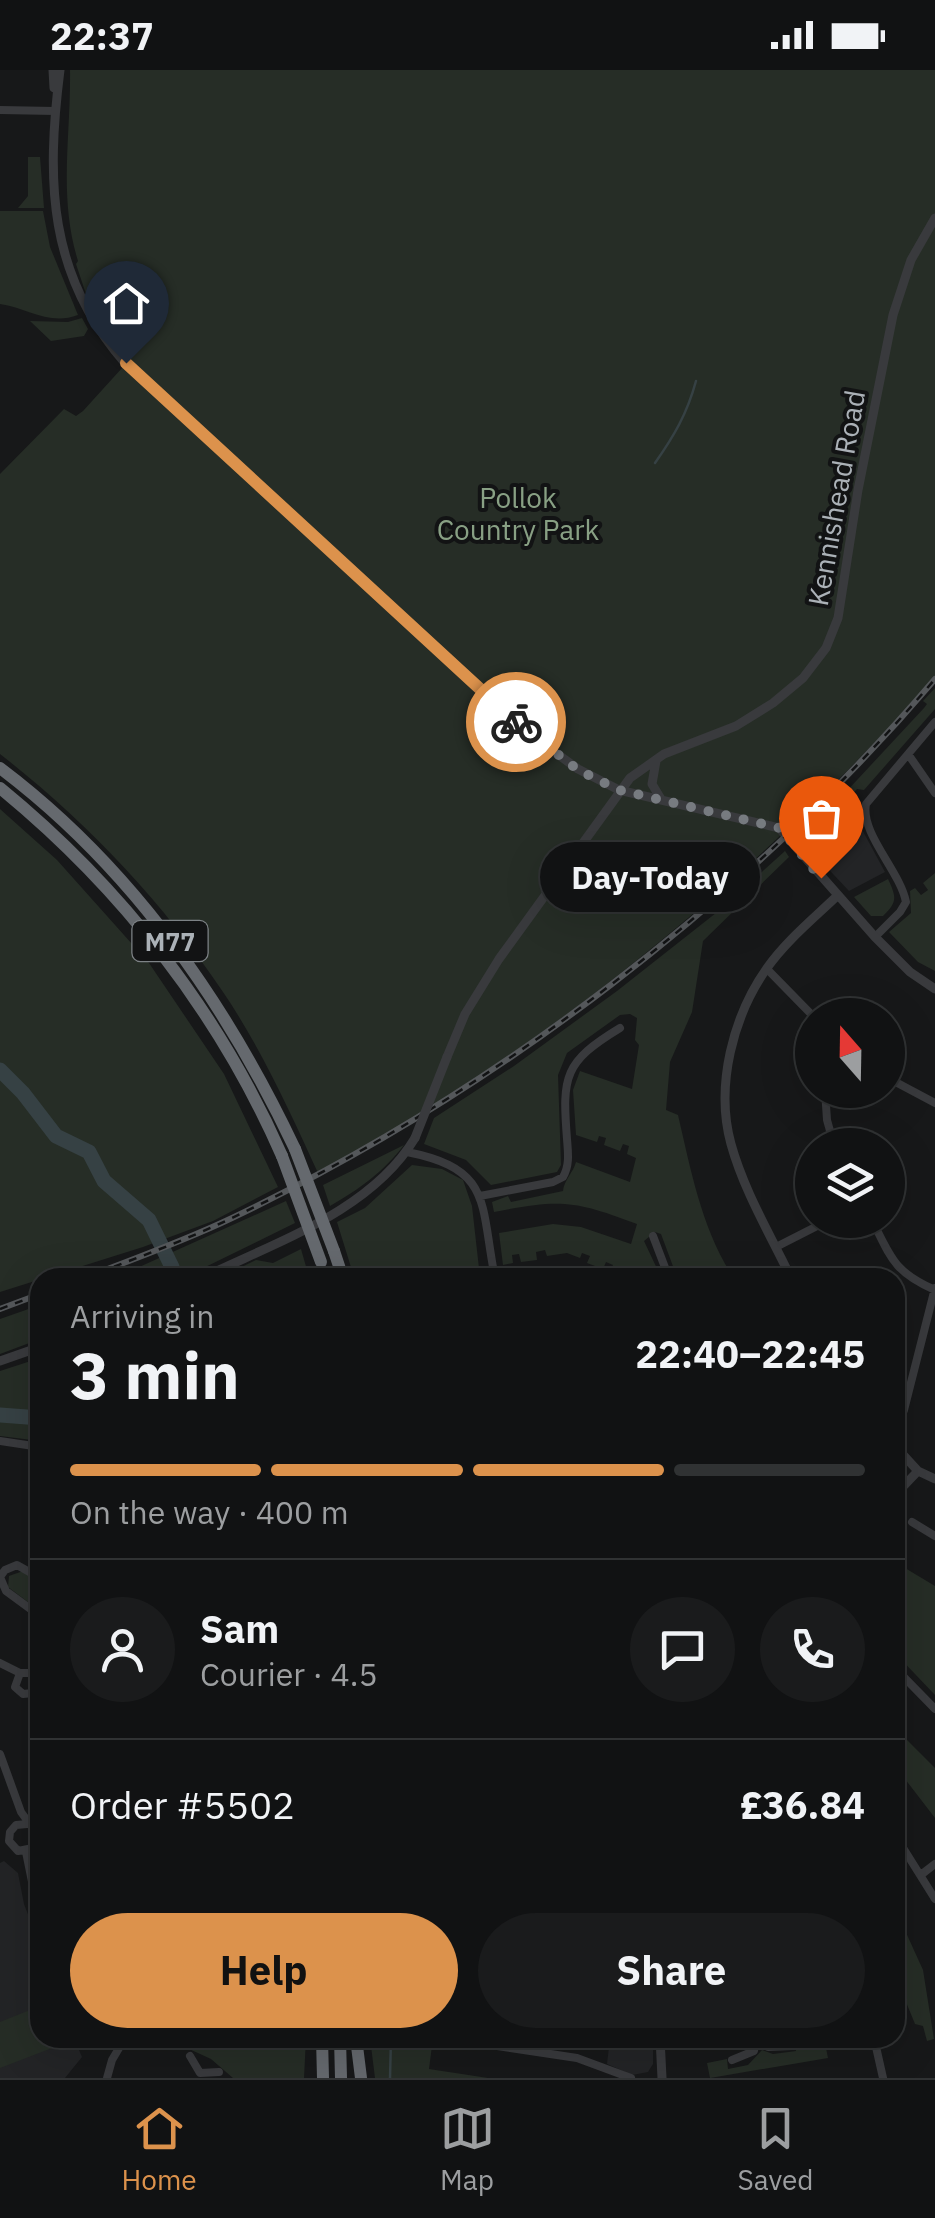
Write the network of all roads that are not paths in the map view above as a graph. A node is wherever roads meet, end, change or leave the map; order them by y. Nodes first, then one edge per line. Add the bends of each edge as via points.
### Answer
1 (56, 70) edge
2 (0, 110) edge
3 (55, 111) junction
4 (935, 218) edge
5 (935, 722) edge
6 (908, 754) junction
7 (657, 758) junction
8 (0, 768) edge
9 (0, 788) edge
10 (619, 790) junction
11 (935, 792) edge
12 (661, 799) junction
13 (837, 896) junction
14 (875, 937) junction
15 (767, 969) junction
16 (935, 988) edge
17 (795, 998) edge
18 (620, 1028) dead end
19 (905, 1087) edge
20 (935, 1103) edge
21 (288, 1152) junction
22 (407, 1152) junction
23 (480, 1196) junction
24 (653, 1236) dead end
25 (795, 1237) edge
26 (882, 1238) edge
27 (776, 1247) junction
28 (222, 1268) edge
29 (323, 1268) edge
30 (340, 1268) edge
31 (493, 1268) edge
32 (665, 1268) edge
33 (785, 1268) edge
34 (898, 1268) edge
35 (905, 1276) edge
36 (935, 1289) edge
37 (30, 1350) edge
38 (0, 1360) edge
39 (905, 1406) edge
40 (0, 1441) edge
41 (30, 1446) edge
42 (905, 1457) edge
43 (918, 1471) junction
44 (935, 1479) edge
45 (905, 1485) edge
46 (912, 1522) dead end
47 (922, 1528) junction
48 (935, 1536) edge
49 (916, 1538) dead end
50 (30, 1572) edge
51 (30, 1609) edge
52 (0, 1663) edge
53 (20, 1673) dead end
54 (905, 1678) edge
55 (935, 1709) edge
56 (0, 1754) edge
57 (16, 1800) junction
58 (30, 1821) edge
59 (30, 1826) edge
60 (13, 1828) junction
61 (30, 1848) edge
62 (905, 1849) edge
63 (26, 1852) junction
64 (935, 1864) edge
65 (30, 1872) edge
66 (922, 1874) junction
67 (935, 1899) edge
68 (119, 2048) edge
69 (322, 2048) edge
70 (340, 2048) edge
71 (357, 2048) edge
72 (511, 2048) edge
73 (660, 2048) edge
74 (755, 2048) edge
75 (876, 2048) edge
76 (190, 2056) dead end
77 (732, 2060) dead end
78 (218, 2072) dead end
79 (199, 2076) edge
80 (106, 2078) edge
81 (323, 2078) edge
82 (340, 2078) edge
83 (361, 2078) edge
84 (631, 2078) edge
85 (662, 2078) edge
86 (883, 2078) edge

1 - 3 street
2 - 3 street
3 - 10 street via 53,190 62,249 106,341 520,726 578,770
4 - 7 street, Kennishead Road via 911,260 893,315 832,637 803,678 774,703
5 - 6 street
6 - 11 street
6 - 14 street via 864,811 906,902
7 - 10 street, Kennishead Road
7 - 12 street via 652,776
8 - 21 highway, M77 via 109,868 188,962 234,1032
9 - 21 highway, M77 via 92,872 172,967
10 - 12 street
10 - 22 street, Kennishead Road, bridge via 480,988
12 - 13 street via 780,828
13 - 14 street
13 - 15 street
14 - 16 street
15 - 17 street
15 - 27 street via 736,1031 726,1115 740,1170
18 - 23 street via 582,1052 566,1082 563,1177
19 - 20 street
21 - 29 highway, M77, bridge
21 - 30 highway, M77, bridge
22 - 23 street via 455,1166
22 - 28 street, Kennishead Road via 352,1200
23 - 31 street
24 - 32 street
25 - 27 street
26 - 34 street
27 - 33 street
35 - 36 street
36 - 39 street
37 - 38 street
40 - 41 street
42 - 43 street
43 - 44 street
43 - 45 street
46 - 47 street
47 - 48 street
47 - 49 street
50 - 51 street via 17,1565 0,1577 6,1591
52 - 53 street
54 - 55 street
56 - 57 street
57 - 58 street
57 - 60 street
59 - 60 street
60 - 63 street via 11,1846
61 - 63 street
62 - 66 street
63 - 65 street
64 - 66 street
66 - 67 street
68 - 80 street
69 - 81 highway
70 - 82 highway
71 - 83 highway
72 - 84 street via 578,2058
73 - 85 street
74 - 77 street
75 - 86 street
76 - 79 street
78 - 79 street

